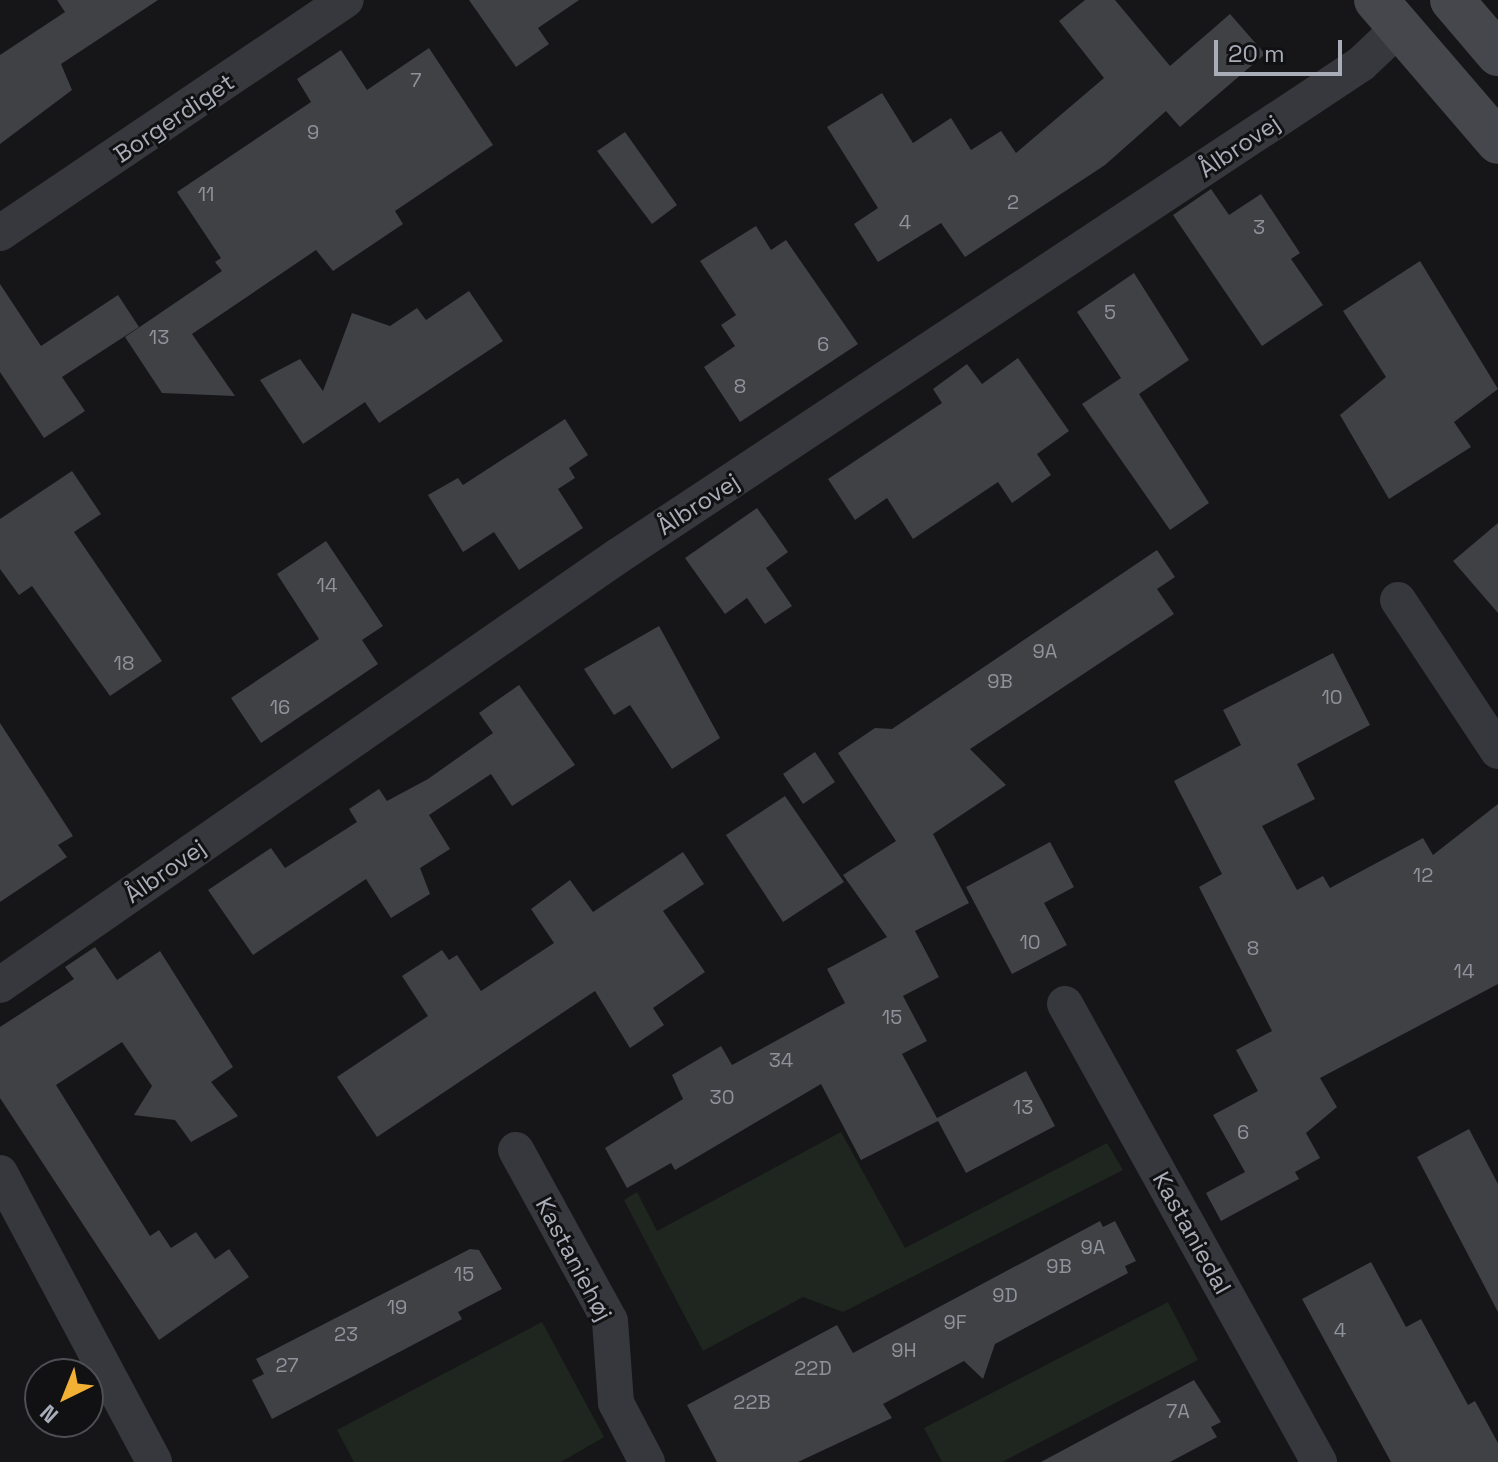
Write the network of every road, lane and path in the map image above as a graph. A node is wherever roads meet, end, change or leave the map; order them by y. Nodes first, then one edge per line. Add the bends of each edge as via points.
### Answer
1 (346, 0) edge
2 (1452, 0) edge
3 (1388, 14) edge
4 (1498, 54) edge
5 (1498, 142) edge
6 (0, 233) edge
7 (1398, 600) dead end
8 (1498, 751) edge
9 (0, 985) edge
10 (1065, 1004) dead end
11 (516, 1150) dead end
12 (0, 1173) edge
13 (154, 1462) edge
14 (647, 1462) edge
15 (1319, 1462) edge

1 - 6 street, Borgerdiget
2 - 4 main road
3 - 5 main road
3 - 9 street, Ålbrovej via 1361,64 605,565
7 - 8 street
10 - 15 street, Kastaniedal
11 - 14 street, Kastaniehøj via 610,1321 616,1403
12 - 13 street

